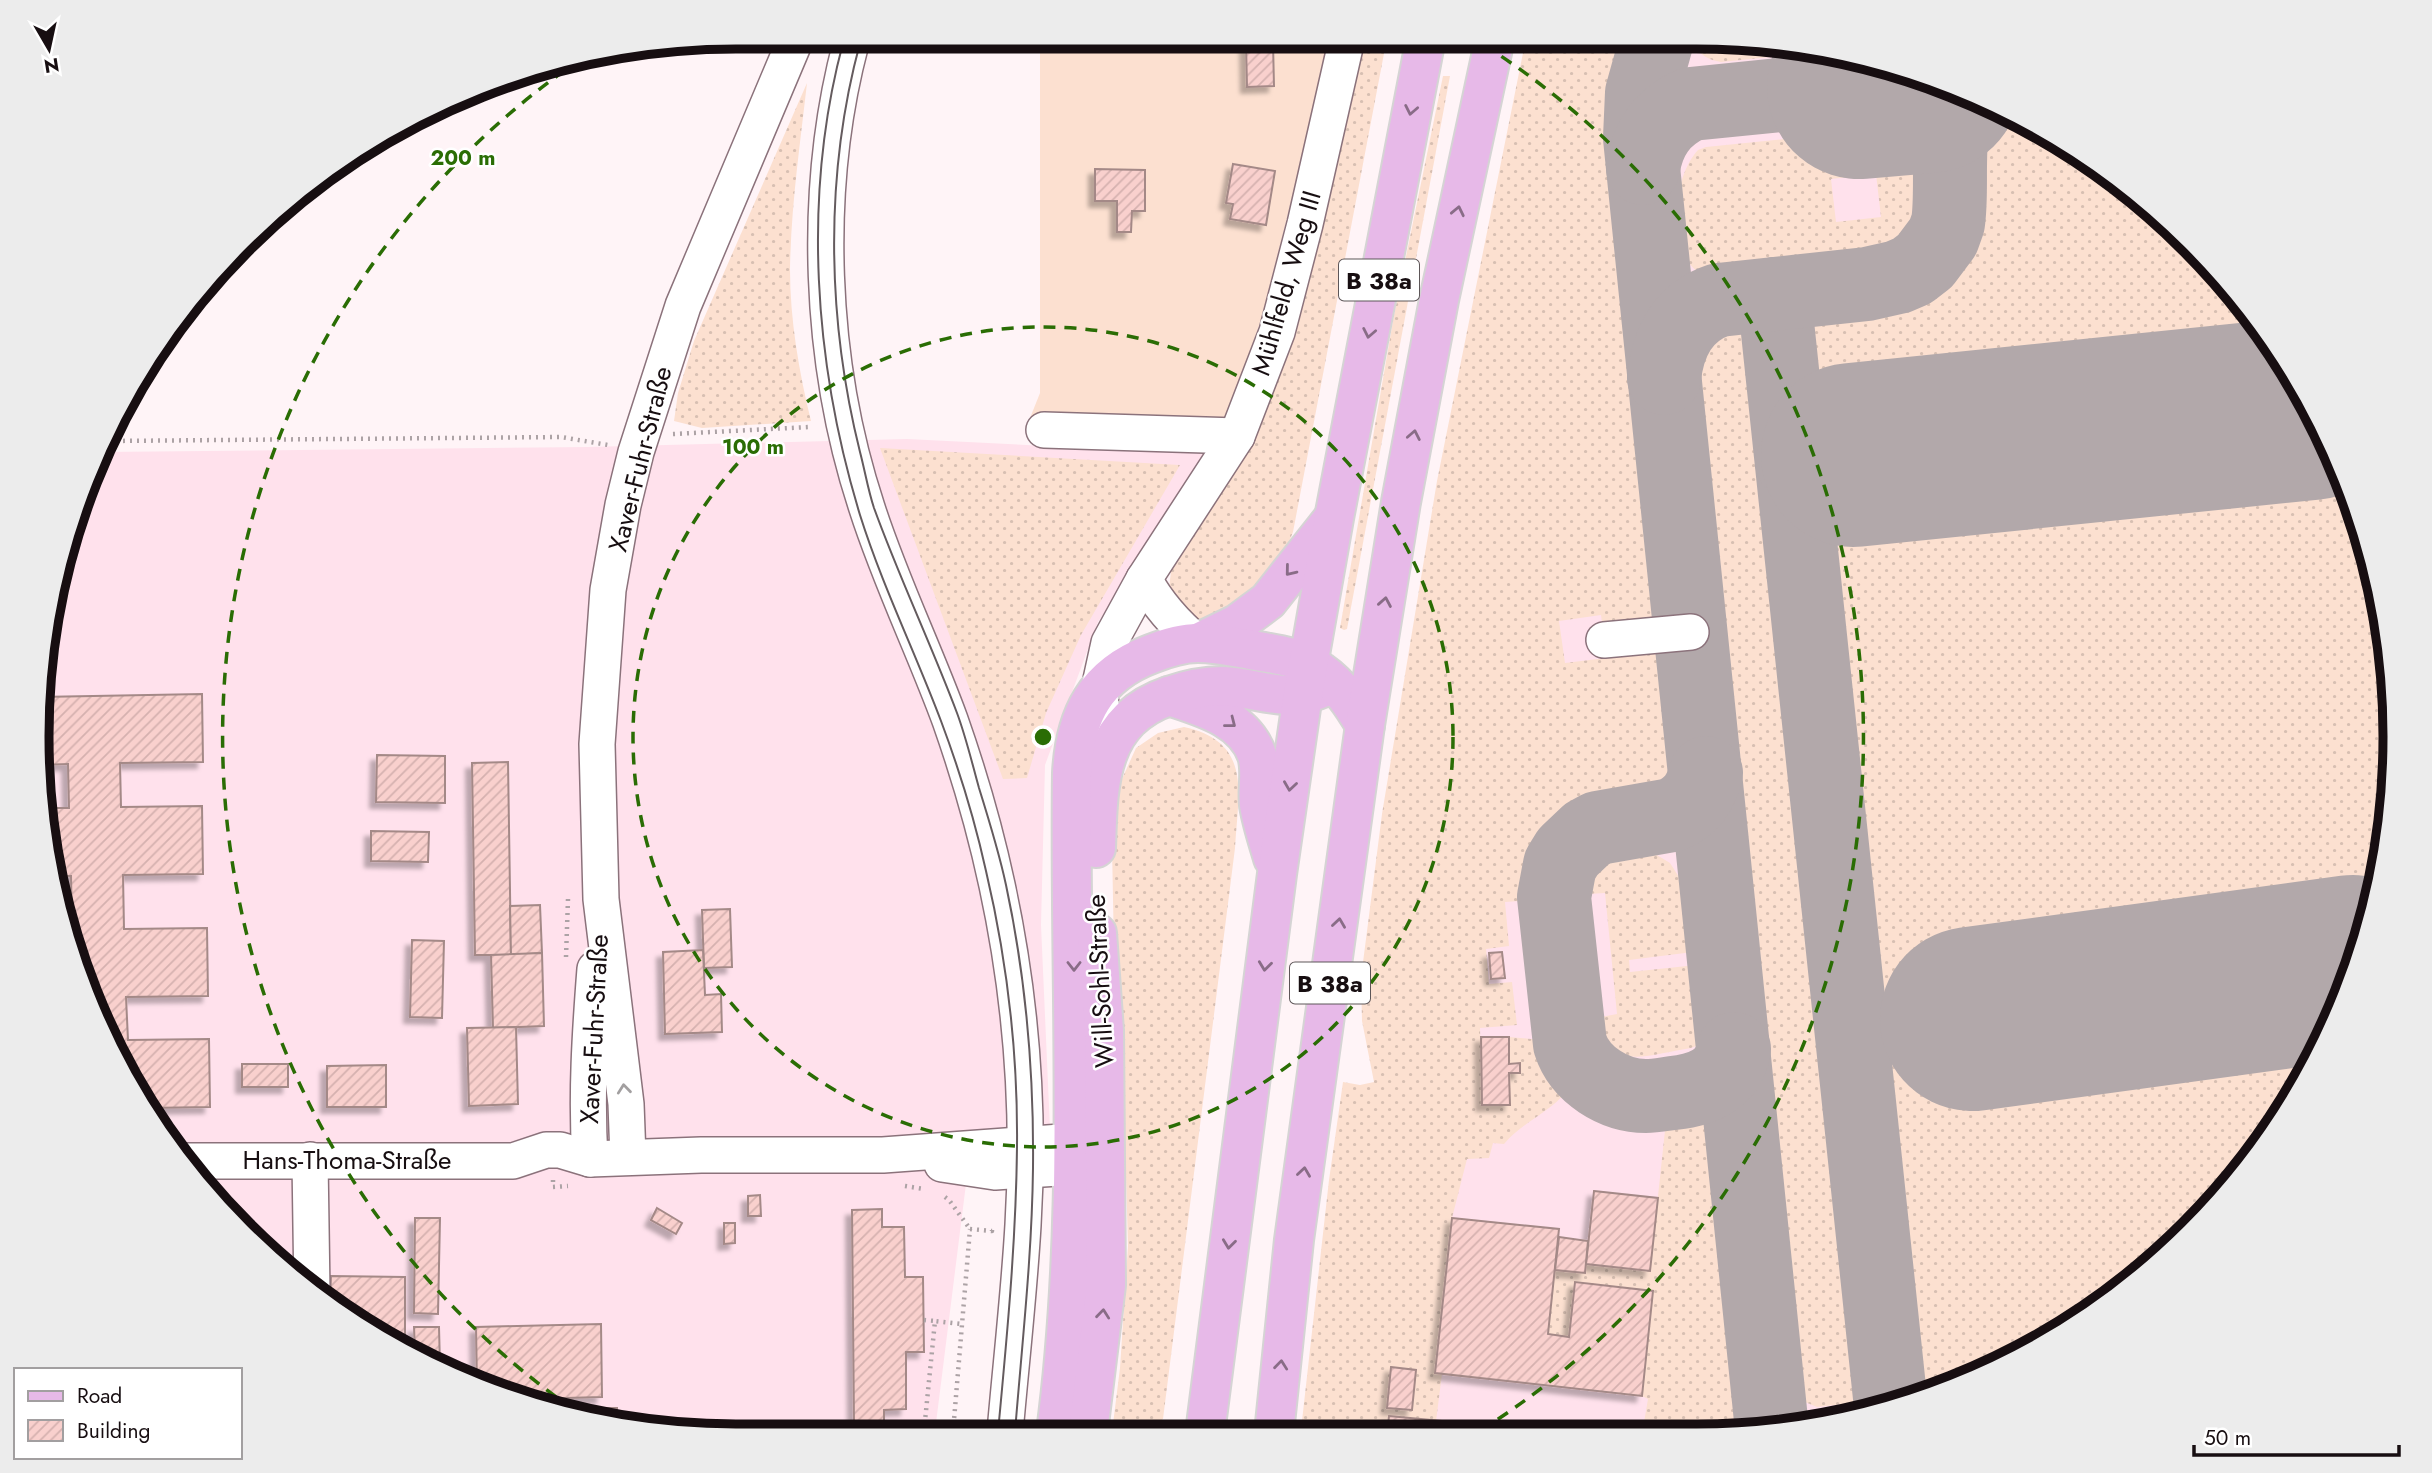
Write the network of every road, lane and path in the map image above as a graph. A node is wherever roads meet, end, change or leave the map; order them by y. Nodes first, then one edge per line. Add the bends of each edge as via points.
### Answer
1 (791, 49) edge
2 (851, 49) edge
3 (1345, 49) edge
4 (1424, 49) edge
5 (1493, 49) edge
6 (808, 427) dead end
7 (1044, 430) dead end
8 (1237, 436) junction
9 (116, 441) edge
10 (638, 443) junction
11 (1334, 518) junction
12 (1144, 579) junction
13 (1691, 632) dead end
14 (1604, 640) dead end
15 (1198, 643) junction
16 (1376, 654) junction
17 (1315, 680) junction
18 (1099, 689) junction
19 (1169, 696) junction
20 (1365, 725) junction
21 (1107, 752) junction
22 (1277, 874) junction
23 (601, 899) junction
24 (1085, 1154) junction
25 (628, 1157) junction
26 (590, 1159) junction
27 (310, 1160) junction
28 (196, 1161) edge
29 (1020, 1168) junction
30 (889, 1170) junction
31 (933, 1191) dead end
32 (941, 1196) dead end
33 (992, 1220) dead end
34 (970, 1229) junction
35 (1072, 1242) junction
36 (312, 1277) edge
37 (924, 1320) dead end
38 (935, 1321) junction
39 (961, 1324) junction
40 (925, 1424) edge
41 (954, 1424) edge
42 (1005, 1424) edge
43 (1057, 1424) edge
44 (1089, 1424) edge
45 (1206, 1424) edge
46 (1275, 1424) edge

1 - 10 street, Xaver-Fuhr-Straße via 683,306
2 - 29 street via 838,104 826,225 827,287 845,432 893,581 949,718 977,802 997,886 1016,990 1023,1062
3 - 8 street, Mühlfeld, Weg III via 1277,332
4 -> 11 main road, B 38a
16 -> 5 main road, B 38a via 1436,314
6 - 10 path
7 - 8 street
8 - 12 street, Mühlfeld, Weg III
9 - 10 path via 561,437
10 - 23 street, Xaver-Fuhr-Straße via 608,590 601,663 597,744
11 -> 15 main road via 1268,601 1237,624
11 - 17 main road, B 38a
12 - 15 street via 1174,622
12 - 18 street, Mühlfeld, Weg III via 1109,643
13 - 14 street
15 - 17 main road via 1281,655
15 - 18 main road, Will-Sohl-Straße via 1164,649 1131,662
16 - 17 main road via 1356,670
16 - 20 main road, B 38a
17 - 19 main road, Will-Sohl-Straße via 1281,696 1223,686 1192,688
17 - 20 main road via 1351,702
17 -> 22 main road, B 38a
18 - 21 street, Mühlfeld, Weg III
18 -> 24 main road, Will-Sohl-Straße via 1079,724 1072,774
19 - 21 main road, Will-Sohl-Straße via 1130,718
19 -> 22 main road via 1217,713 1248,740 1257,756 1259,803
46 -> 20 main road, B 38a via 1294,1240
21 - 24 main road, Will-Sohl-Straße via 1095,865 1104,1031
22 -> 45 main road, B 38a
25 -> 23 street, Xaver-Fuhr-Straße via 626,1104
23 - 26 street, Xaver-Fuhr-Straße via 588,1056
24 - 29 street, Hans-Thoma-Straße
24 - 35 main road, Will-Sohl-Straße
44 -> 24 main road, Will-Sohl-Straße via 1106,1285
25 - 26 street, Hans-Thoma-Straße
25 - 30 street, Hans-Thoma-Straße
26 - 27 street, Hans-Thoma-Straße via 546,1150 513,1161
27 - 28 street, Hans-Thoma-Straße
27 - 36 street
29 - 30 street, Hans-Thoma-Straße
29 - 35 street via 1051,1206
29 - 42 street
30 - 31 path
32 - 34 path
33 - 34 path via 992,1231
34 - 39 path
35 - 43 main road, Will-Sohl-Straße
37 - 38 path
38 - 39 path
38 - 40 path
39 - 41 path

